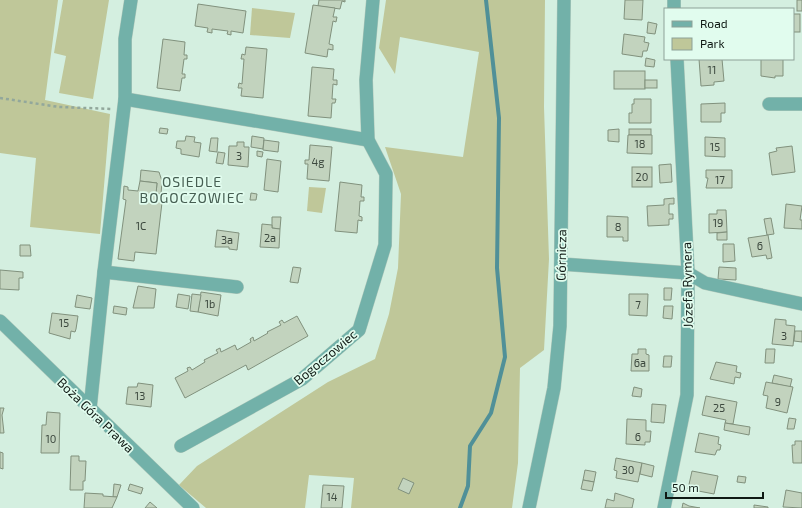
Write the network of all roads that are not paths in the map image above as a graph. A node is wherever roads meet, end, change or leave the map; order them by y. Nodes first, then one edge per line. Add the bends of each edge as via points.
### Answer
1 (131, 0) edge
2 (373, 0) edge
3 (564, 0) edge
4 (677, 60) edge
5 (125, 104) junction
6 (769, 104) dead end
7 (802, 104) edge
8 (368, 140) junction
9 (561, 264) junction
10 (104, 272) junction
11 (688, 274) junction
12 (237, 287) dead end
13 (802, 304) edge
14 (0, 321) edge
15 (90, 410) junction
16 (181, 446) dead end
17 (193, 508) edge
18 (529, 508) edge
19 (664, 508) edge

1 - 5 street via 125,39
2 - 8 street, Bogoczowiec via 366,80
3 - 9 street, Górnicza
4 - 11 street, Józefa Rymera
5 - 8 street
5 - 10 street
6 - 7 street
8 - 16 street, Bogoczowiec via 386,174 385,245 358,330 302,379
9 - 11 street
9 - 18 street, Górnicza via 560,326 554,388
10 - 12 street
10 - 15 street
11 - 13 street via 705,283
11 - 19 street, Józefa Rymera via 687,395
14 - 15 street, Boża Góra Prawa
15 - 17 street, Boża Góra Prawa

